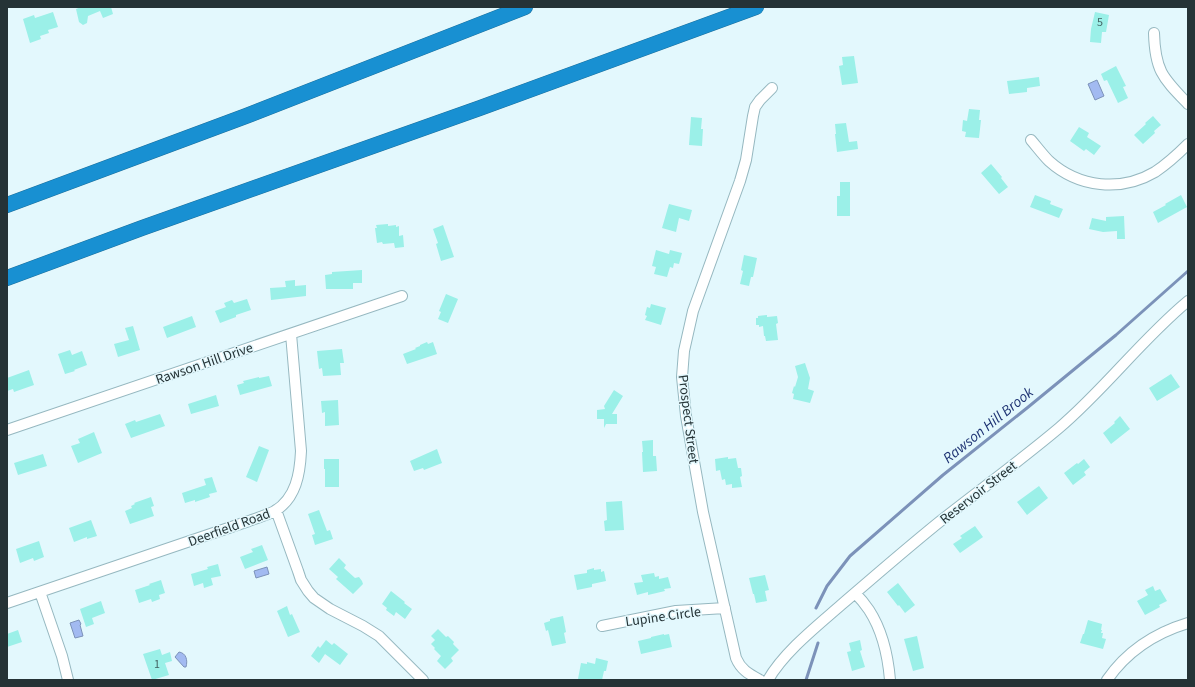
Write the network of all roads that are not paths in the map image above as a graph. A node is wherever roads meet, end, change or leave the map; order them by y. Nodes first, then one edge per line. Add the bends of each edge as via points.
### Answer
1 (526, 7) edge
2 (756, 7) edge
3 (1154, 33) dead end
4 (772, 88) dead end
5 (1188, 104) edge
6 (1031, 140) dead end
7 (1188, 144) edge
8 (7, 205) edge
9 (7, 278) edge
10 (402, 296) dead end
11 (1188, 301) edge
12 (290, 334) junction
13 (7, 430) edge
14 (276, 510) junction
15 (40, 592) junction
16 (855, 593) junction
17 (7, 602) edge
18 (725, 608) junction
19 (1188, 622) edge
20 (602, 626) dead end
21 (68, 680) edge
22 (423, 680) edge
23 (760, 680) edge
24 (768, 680) edge
25 (890, 680) edge
26 (1107, 680) edge

1 - 8 highway via 246,116
2 - 9 highway
3 - 5 street via 1155,53 1161,72 1170,86
4 - 18 street, Prospect Street via 760,100 752,116 746,160 693,311 682,363 683,390 694,464
6 - 7 street via 1050,161 1066,173 1086,182 1106,185 1128,183 1147,176 1165,165
10 - 12 street, Rawson Hill Drive
11 - 16 street, Reservoir Street via 1069,419
12 - 13 street, Rawson Hill Drive
12 - 14 street, Deerfield Road via 301,451 300,466 296,485
14 - 15 street, Deerfield Road
14 - 22 street via 299,575 314,598 378,636
15 - 17 street, Deerfield Road
15 - 21 street
16 - 24 street, Reservoir Street via 777,666
16 - 25 street via 878,627 886,652
18 - 20 street, Lupine Circle via 676,611
18 - 23 street, Prospect Street via 738,664 744,671
19 - 26 street via 1146,641 1122,661

